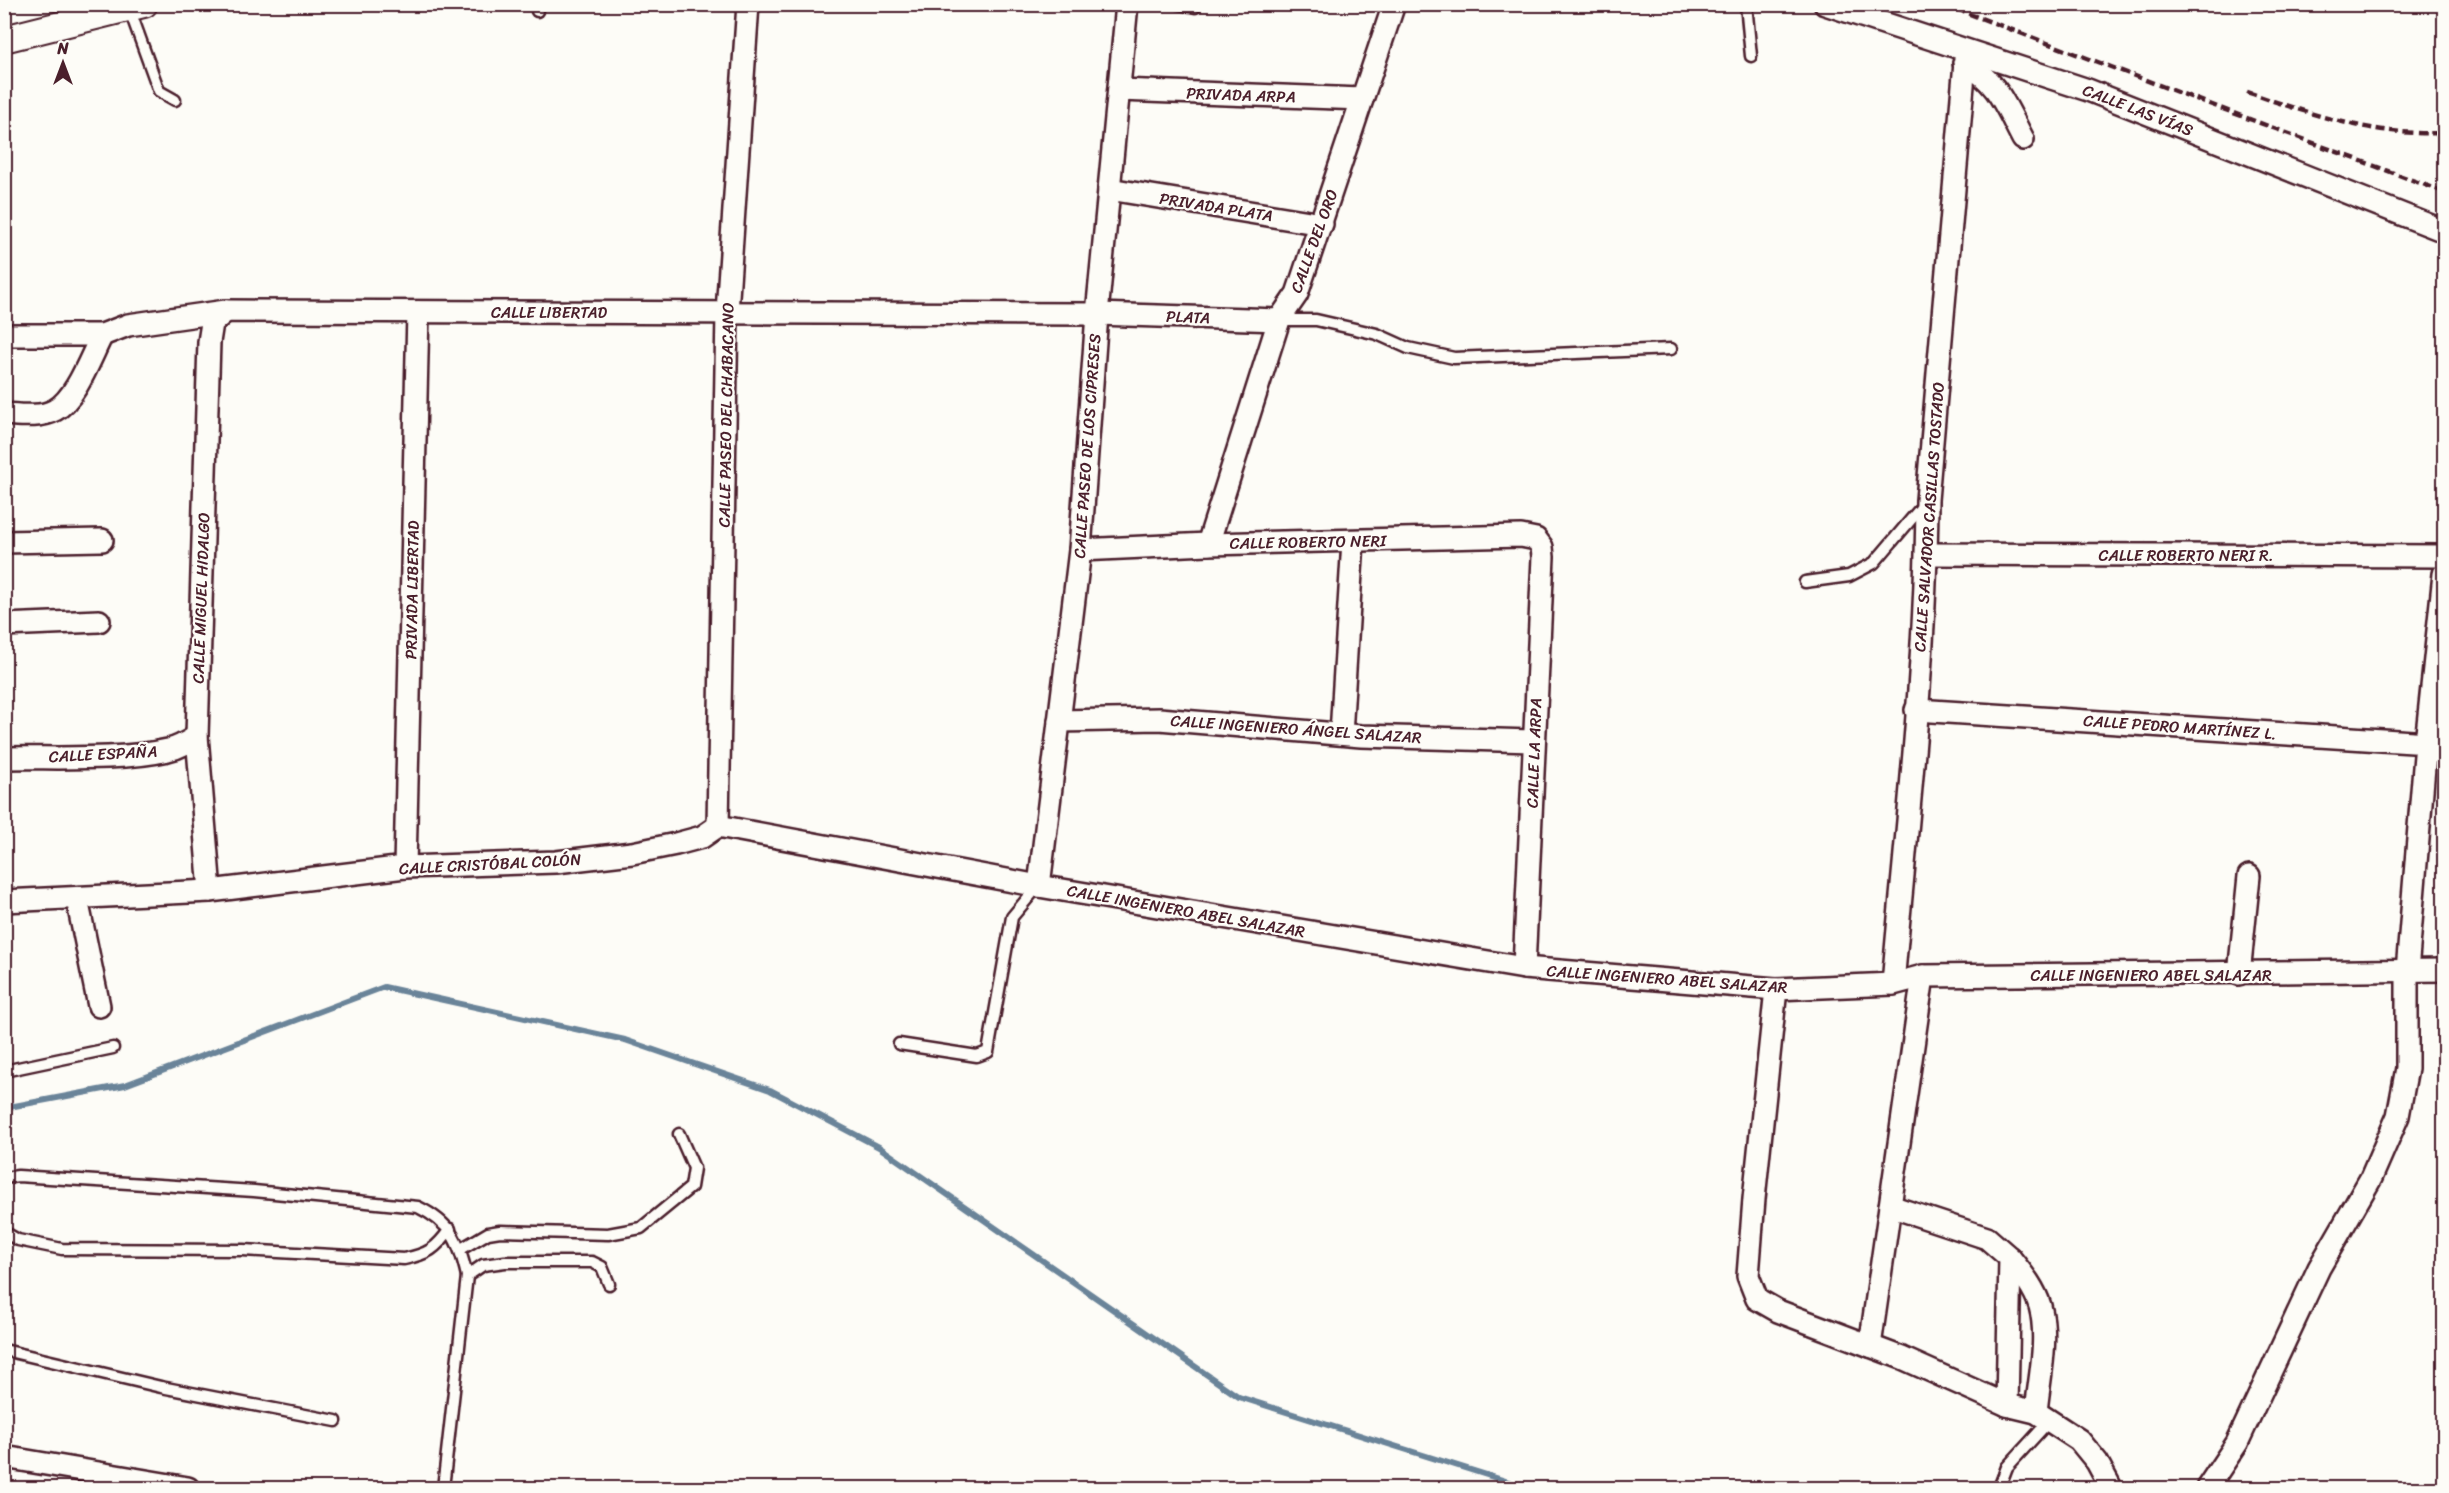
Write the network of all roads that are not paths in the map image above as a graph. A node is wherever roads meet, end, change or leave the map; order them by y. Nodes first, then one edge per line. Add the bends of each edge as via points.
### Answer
1 (748, 4) edge
2 (1127, 4) edge
3 (1179, 4) edge
4 (1394, 4) edge
5 (1746, 4) edge
6 (1825, 4) edge
7 (136, 6) edge
8 (1195, 7) dead end
9 (4, 39) edge
10 (1751, 56) dead end
11 (1965, 57) junction
12 (1119, 90) junction
13 (1362, 99) junction
14 (175, 100) dead end
15 (2023, 139) dead end
16 (1109, 189) junction
17 (1322, 224) junction
18 (2445, 231) edge
19 (226, 311) junction
20 (418, 312) junction
21 (727, 312) junction
22 (1097, 314) junction
23 (1279, 320) junction
24 (4, 335) edge
25 (102, 335) junction
26 (1671, 349) dead end
27 (4, 414) edge
28 (1927, 500) junction
29 (1536, 539) joint
30 (102, 540) dead end
31 (1353, 541) junction
32 (4, 542) edge
33 (1208, 544) junction
34 (1080, 550) junction
35 (1927, 554) junction
36 (2445, 556) edge
37 (2445, 574) edge
38 (1805, 582) dead end
39 (99, 621) dead end
40 (4, 625) edge
41 (1916, 710) junction
42 (1059, 721) junction
43 (1341, 734) junction
44 (197, 736) junction
45 (1533, 741) junction
46 (2435, 744) edge
47 (4, 758) edge
48 (718, 826) junction
49 (405, 867) junction
50 (2249, 876) dead end
51 (1039, 886) junction
52 (210, 891) junction
53 (77, 899) junction
54 (4, 901) edge
55 (1524, 968) junction
56 (2445, 970) edge
57 (2408, 971) junction
58 (2239, 974) junction
59 (1923, 976) junction
60 (1893, 984) junction
61 (1776, 989) junction
62 (99, 1006) dead end
63 (899, 1044) dead end
64 (113, 1048) dead end
65 (4, 1071) edge
66 (679, 1134) dead end
67 (4, 1178) edge
68 (1890, 1206) junction
69 (450, 1229) junction
70 (4, 1232) edge
71 (461, 1250) junction
72 (2010, 1258) junction
73 (467, 1276) junction
74 (609, 1284) dead end
75 (1870, 1346) junction
76 (4, 1350) edge
77 (2007, 1405) junction
78 (2043, 1416) junction
79 (336, 1421) dead end
80 (4, 1457) edge
81 (188, 1488) edge
82 (443, 1488) edge
83 (1999, 1488) edge
84 (2111, 1488) edge
85 (2207, 1488) edge

1 - 21 street, CALLE PASEO DEL CHABACANO
2 - 12 street, CALLE PASEO DE LOS CIPRESES
3 - 8 lane
4 - 13 street, CALLE DEL ORO
5 - 10 lane
6 - 11 street, CALLE LAS VÍAS
7 - 9 street
7 - 14 lane via 159,91
11 - 15 street via 1996,86
11 - 18 street, CALLE LAS VÍAS via 2088,90
11 - 28 street, CALLE SALVADOR CASILLAS TOSTADO
12 - 13 street, PRIVADA ARPA
12 - 16 street, CALLE PASEO DE LOS CIPRESES
13 - 17 street, CALLE DEL ORO
16 - 17 street, PRIVADA PLATA
16 - 22 street, CALLE PASEO DE LOS CIPRESES
17 - 23 street, CALLE DEL ORO via 1297,294
19 - 20 street, CALLE LIBERTAD
19 - 25 street, CALLE LIBERTAD via 128,325
19 - 44 street, CALLE MIGUEL HIDALGO via 213,323 209,342
20 - 21 street, CALLE LIBERTAD
20 - 49 street, PRIVADA LIBERTAD
21 - 22 street, CALLE LIBERTAD
21 - 48 street, CALLE PASEO DEL CHABACANO
22 - 23 street, PLATA
22 - 34 street, CALLE PASEO DE LOS CIPRESES
23 - 26 lane via 1316,320 1454,358
23 - 33 street, CALLE DEL ORO
24 - 25 street, CALLE LIBERTAD
25 - 27 street via 68,400 54,411 32,416
28 - 35 street, CALLE SALVADOR CASILLAS TOSTADO
28 - 38 lane via 1874,563 1849,576
29 - 31 street, CALLE ROBERTO NERI via 1521,536
29 - 45 street, CALLE LA ARPA via 1543,557
30 - 32 street
31 - 33 street, CALLE ROBERTO NERI
31 - 43 street
33 - 34 street, CALLE ROBERTO NERI
34 - 42 street, CALLE PASEO DE LOS CIPRESES
35 - 36 street, CALLE ROBERTO NERI R.
35 - 41 street, CALLE SALVADOR CASILLAS TOSTADO
37 - 46 street
39 - 40 street
41 - 46 street, CALLE PEDRO MARTÍNEZ L.
41 - 60 street, CALLE SALVADOR CASILLAS TOSTADO
42 - 43 street, CALLE INGENIERO ÁNGEL SALAZAR via 1159,719
42 - 51 street, CALLE PASEO DE LOS CIPRESES
43 - 45 street, CALLE INGENIERO ÁNGEL SALAZAR
44 - 47 street, CALLE ESPAÑA via 168,750
44 - 52 street, CALLE MIGUEL HIDALGO
45 - 55 street, CALLE LA ARPA
46 - 57 street
48 - 49 street, CALLE CRISTÓBAL COLÓN via 702,837 632,853 556,862
48 - 51 street
49 - 52 street, CALLE CRISTÓBAL COLÓN
50 - 58 street
51 - 55 street, CALLE INGENIERO ABEL SALAZAR
51 - 63 lane via 1012,917 988,1052 977,1056
52 - 53 street, CALLE CRISTÓBAL COLÓN
53 - 54 street, CALLE CRISTÓBAL COLÓN
53 - 62 street
55 - 61 street, CALLE INGENIERO ABEL SALAZAR
56 - 57 street, CALLE INGENIERO ABEL SALAZAR
57 - 58 street, CALLE INGENIERO ABEL SALAZAR
57 - 85 street via 2406,1068 2398,1116 2371,1178 2319,1268 2237,1443
58 - 59 street, CALLE INGENIERO ABEL SALAZAR
59 - 60 street, CALLE INGENIERO ABEL SALAZAR
59 - 68 street
60 - 61 street, CALLE INGENIERO ABEL SALAZAR
61 - 75 street via 1749,1276 1757,1299 1778,1311
64 - 65 lane
66 - 71 lane via 694,1168 691,1187 640,1228 608,1234 500,1231 488,1233
67 - 69 lane via 254,1191 418,1207 435,1215
68 - 72 street via 1988,1238
68 - 75 street
69 - 70 lane via 438,1246 404,1259 243,1250 62,1250 18,1240
69 - 71 lane
71 - 73 lane
72 - 77 street
72 - 78 street via 2029,1281 2040,1306
73 - 74 lane via 483,1265 505,1262 592,1262 602,1267
73 - 82 lane
75 - 77 street
76 - 79 lane via 161,1387
77 - 78 street
78 - 83 lane via 2007,1467
78 - 84 street via 2079,1440
80 - 81 street

